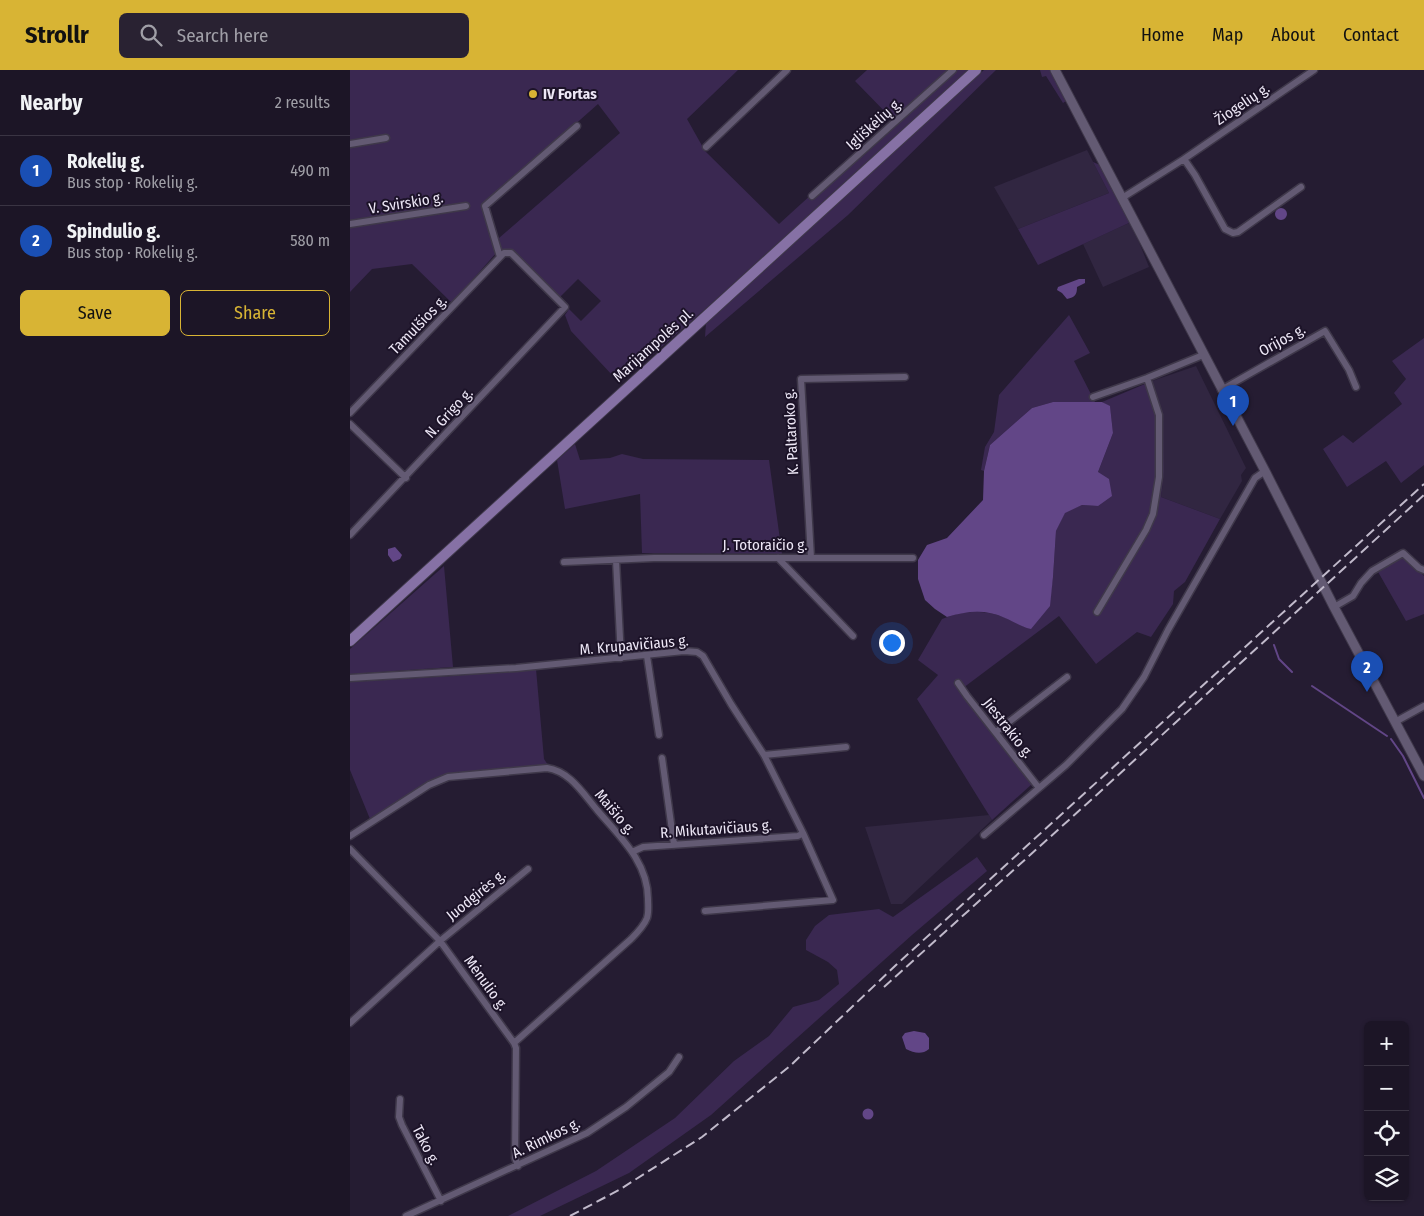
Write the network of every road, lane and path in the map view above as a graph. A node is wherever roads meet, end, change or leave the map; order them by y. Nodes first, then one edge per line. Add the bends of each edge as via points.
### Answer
1 (787, 70) edge
2 (953, 70) edge
3 (976, 70) edge
4 (1056, 70) edge
5 (1314, 70) edge
6 (577, 126) dead end
7 (386, 138) dead end
8 (350, 144) edge
9 (706, 147) dead end
10 (1184, 159) junction
11 (1301, 187) dead end
12 (812, 196) dead end
13 (1122, 198) junction
14 (466, 206) dead end
15 (350, 224) edge
16 (502, 255) junction
17 (1203, 355) junction
18 (905, 377) dead end
19 (1147, 378) junction
20 (1356, 387) dead end
21 (1221, 390) junction
22 (1092, 397) dead end
23 (350, 414) edge
24 (350, 424) edge
25 (1265, 471) junction
26 (406, 478) junction
27 (350, 535) edge
28 (778, 558) junction
29 (811, 558) junction
30 (913, 558) dead end
31 (616, 560) junction
32 (564, 562) dead end
33 (1424, 570) edge
34 (1334, 607) junction
35 (1097, 612) dead end
36 (853, 636) dead end
37 (350, 641) edge
38 (647, 656) junction
39 (621, 658) junction
40 (1067, 677) dead end
41 (350, 678) edge
42 (958, 683) dead end
43 (1424, 706) edge
44 (1395, 722) junction
45 (996, 732) junction
46 (659, 735) dead end
47 (846, 747) dead end
48 (764, 755) junction
49 (662, 758) dead end
50 (1424, 776) edge
51 (1039, 788) junction
52 (803, 833) junction
53 (984, 835) dead end
54 (350, 836) edge
55 (674, 845) junction
56 (350, 849) edge
57 (632, 852) junction
58 (528, 869) dead end
59 (705, 912) dead end
60 (440, 941) junction
61 (350, 1023) edge
62 (514, 1043) junction
63 (679, 1057) dead end
64 (400, 1099) dead end
65 (518, 1166) junction
66 (441, 1201) junction
67 (406, 1216) edge

1 - 9 street
2 - 12 street, Igliškėlių g.
3 - 37 main road, Marijampolės pl.
4 - 13 main road
5 - 10 street, Žiogelių g.
6 - 16 street via 485,206
7 - 8 street
10 - 11 street via 1226,229 1233,233
10 - 13 street, Žiogelių g.
13 - 17 main road
14 - 15 street, V. Svirskio g.
16 - 23 street, Tamulšios g.
16 - 26 street, N. Grigo g. via 511,253 565,308
17 - 19 street
17 - 21 main road
18 - 29 street, K. Paltaroko g. via 801,379
19 - 22 street
19 - 35 street via 1159,415 1159,476 1153,514
20 - 21 street, Orijos g. via 1325,331
21 - 25 main road
24 - 26 street
25 - 34 main road
25 - 51 street via 1255,478 1144,677 1122,710
26 - 27 street, N. Grigo g.
28 - 29 street, J. Totoraičio g.
28 - 31 street, J. Totoraičio g.
28 - 36 street
29 - 30 street, J. Totoraičio g.
31 - 32 street, J. Totoraičio g.
31 - 39 street
33 - 34 street via 1403,553 1372,571 1353,596
34 - 44 main road
38 - 39 street, M. Krupavičiaus g.
38 - 46 street
38 - 48 street, M. Krupavičiaus g. via 684,651 703,656
39 - 41 street, M. Krupavičiaus g.
40 - 45 street
42 - 45 street, Jiestrakio g.
43 - 44 street
44 - 50 main road
45 - 51 street, Jiestrakio g.
47 - 48 street
48 - 52 street, M. Krupavičiaus g.
49 - 55 street
51 - 53 street
52 - 55 street, R. Mikutavičiaus g. via 798,836
52 - 59 street, M. Krupavičiaus g. via 833,900
54 - 57 street, Maišio g. via 438,780 547,768 558,770 574,783
55 - 57 street, R. Mikutavičiaus g. via 643,847
56 - 60 street, Mėnulio g.
57 - 62 street, Maišio g. via 645,875 648,891 647,917 640,929
58 - 60 street, Juodgirės g.
60 - 61 street, Juodgirės g.
60 - 62 street, Mėnulio g.
62 - 65 street
63 - 65 street, A. Rimkos g. via 670,1072 587,1133
64 - 66 street, Tako g. via 402,1125
65 - 66 street, A. Rimkos g.
66 - 67 street, A. Rimkos g.

